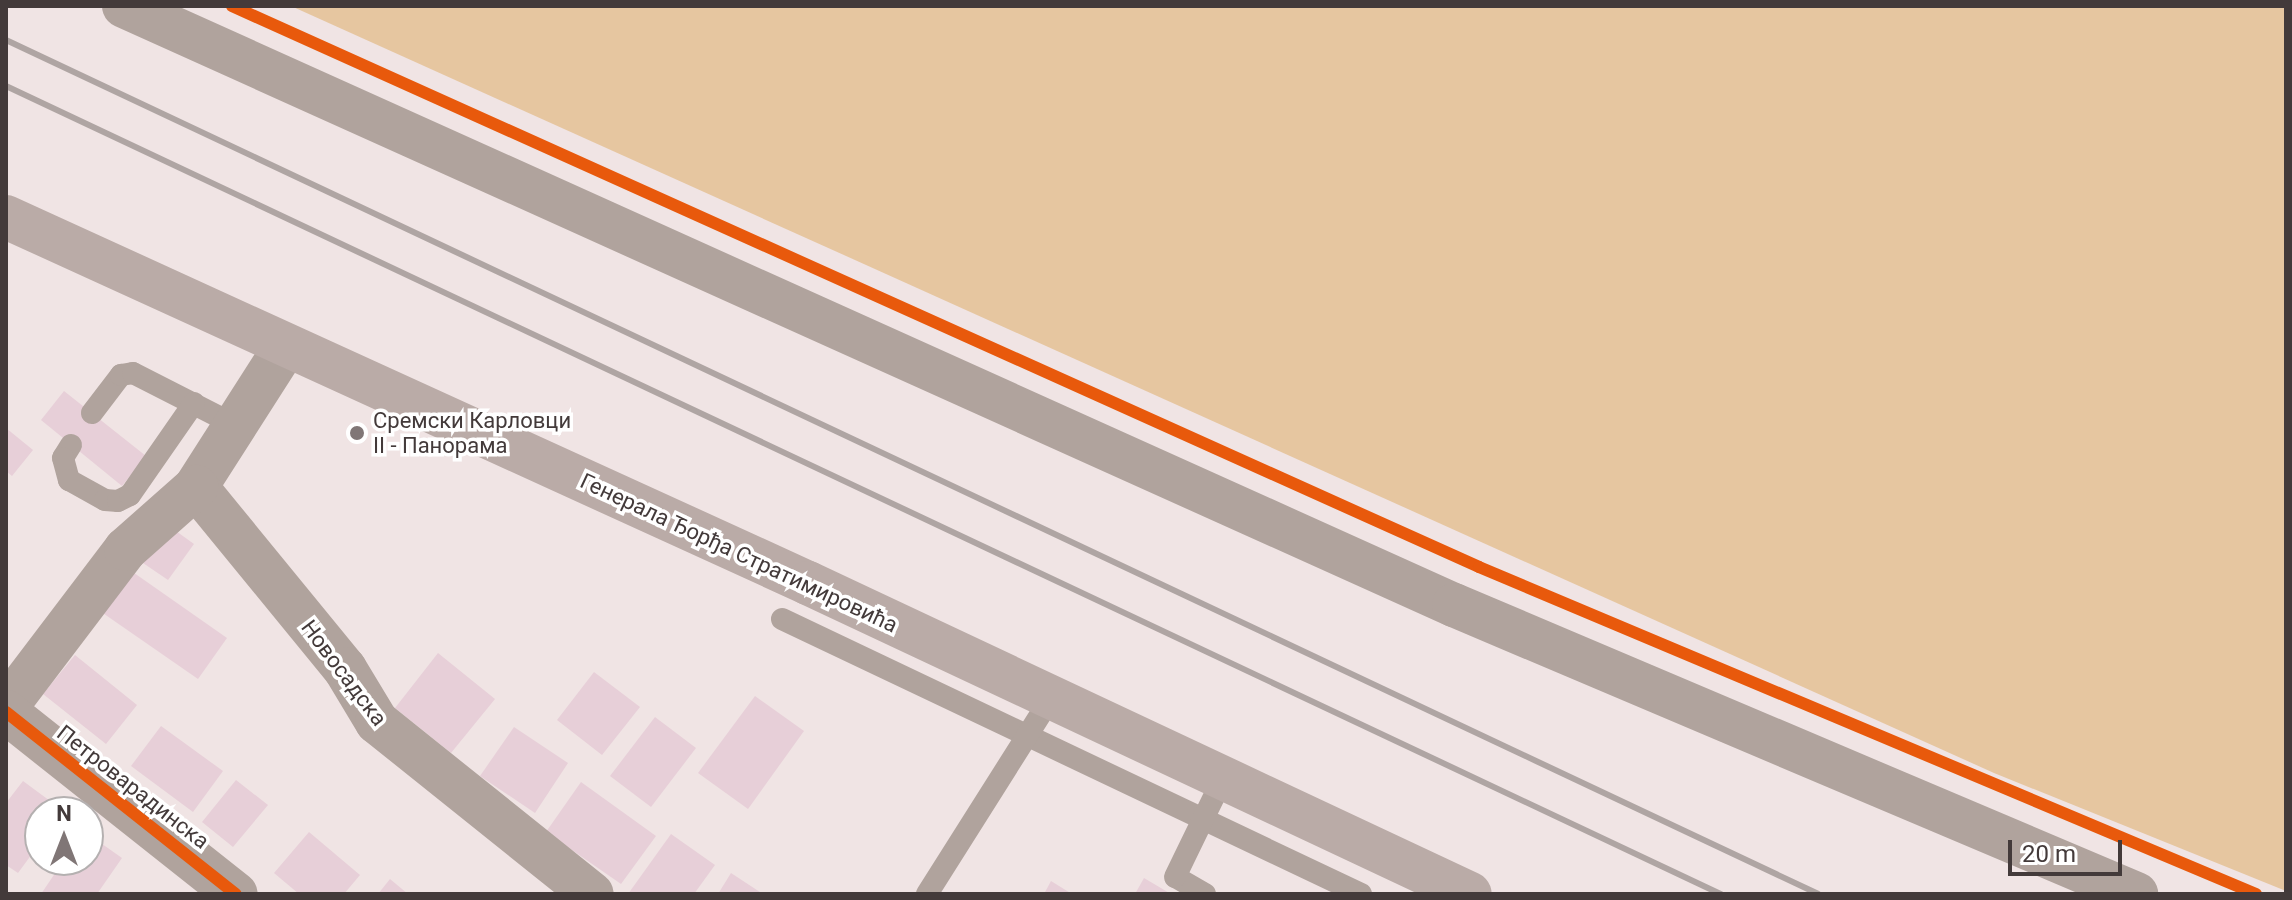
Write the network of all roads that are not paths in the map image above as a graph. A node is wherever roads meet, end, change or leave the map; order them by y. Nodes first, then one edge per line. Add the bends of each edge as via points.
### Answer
1 (124, 6) edge
2 (6, 217) edge
3 (286, 346) junction
4 (194, 403) junction
5 (92, 413) dead end
6 (235, 425) junction
7 (71, 445) dead end
8 (196, 487) junction
9 (782, 619) dead end
10 (1051, 698) junction
11 (6, 709) edge
12 (1030, 735) junction
13 (1214, 797) junction
14 (1416, 882) edge
15 (236, 894) edge
16 (592, 894) edge
17 (927, 894) edge
18 (1205, 894) edge
19 (1361, 894) edge
20 (1470, 894) edge
21 (2136, 894) edge

1 - 21 street via 1454,605
2 - 3 main road, Генерала Ђорђа Стратимировића
3 - 6 street
3 - 10 main road, Генерала Ђорђа Стратимировића
4 - 5 lane via 133,373 121,375
4 - 6 lane
4 - 7 lane via 130,495 118,501 105,500 69,480 63,458
6 - 8 street
8 - 11 street via 126,549
8 - 16 street, Новосадска via 345,669 377,722
9 - 12 lane
10 - 12 lane
10 - 13 main road, Генерала Ђорђа Стратимировића
11 - 15 street, Петроварадинска
12 - 13 lane
12 - 17 lane
13 - 14 main road, Генерала Ђорђа Стратимировића
13 - 18 lane via 1175,877
13 - 19 lane
14 - 20 main road, Генерала Ђорђа Стратимировића

